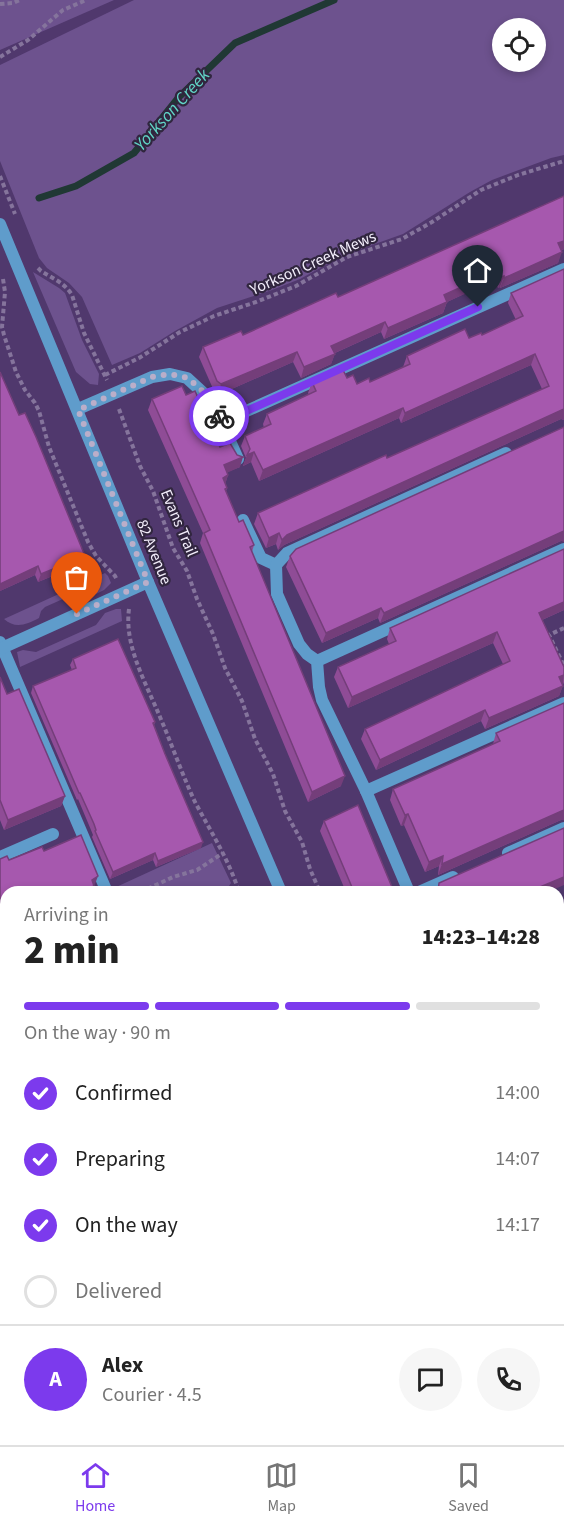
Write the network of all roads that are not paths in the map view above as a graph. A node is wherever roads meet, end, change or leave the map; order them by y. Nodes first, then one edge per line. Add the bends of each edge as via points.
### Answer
1 (0, 224) edge
2 (564, 269) edge
3 (78, 410) junction
4 (222, 422) junction
5 (521, 447) edge
6 (238, 459) edge
7 (243, 520) edge
8 (564, 549) edge
9 (276, 565) junction
10 (148, 582) junction
11 (1, 646) edge
12 (317, 662) junction
13 (564, 703) edge
14 (366, 791) junction
15 (564, 828) edge
16 (53, 834) dead end
17 (502, 856) edge
18 (0, 857) edge
19 (461, 874) edge
20 (104, 886) edge
21 (278, 886) edge
22 (406, 886) edge
23 (434, 886) edge

1 - 3 street, 82 Avenue
2 - 4 street
3 - 4 street via 152,377 170,374 188,378 212,400
3 - 10 street, 82 Avenue
4 - 6 street
5 - 9 street via 288,553
7 - 9 street via 261,558
8 - 12 street
9 - 12 street via 277,594 299,644
10 - 11 street
10 - 21 street, 82 Avenue
11 - 20 street
12 - 14 street via 322,700
13 - 14 street
14 - 22 street
15 - 17 street
16 - 18 street
19 - 23 street

